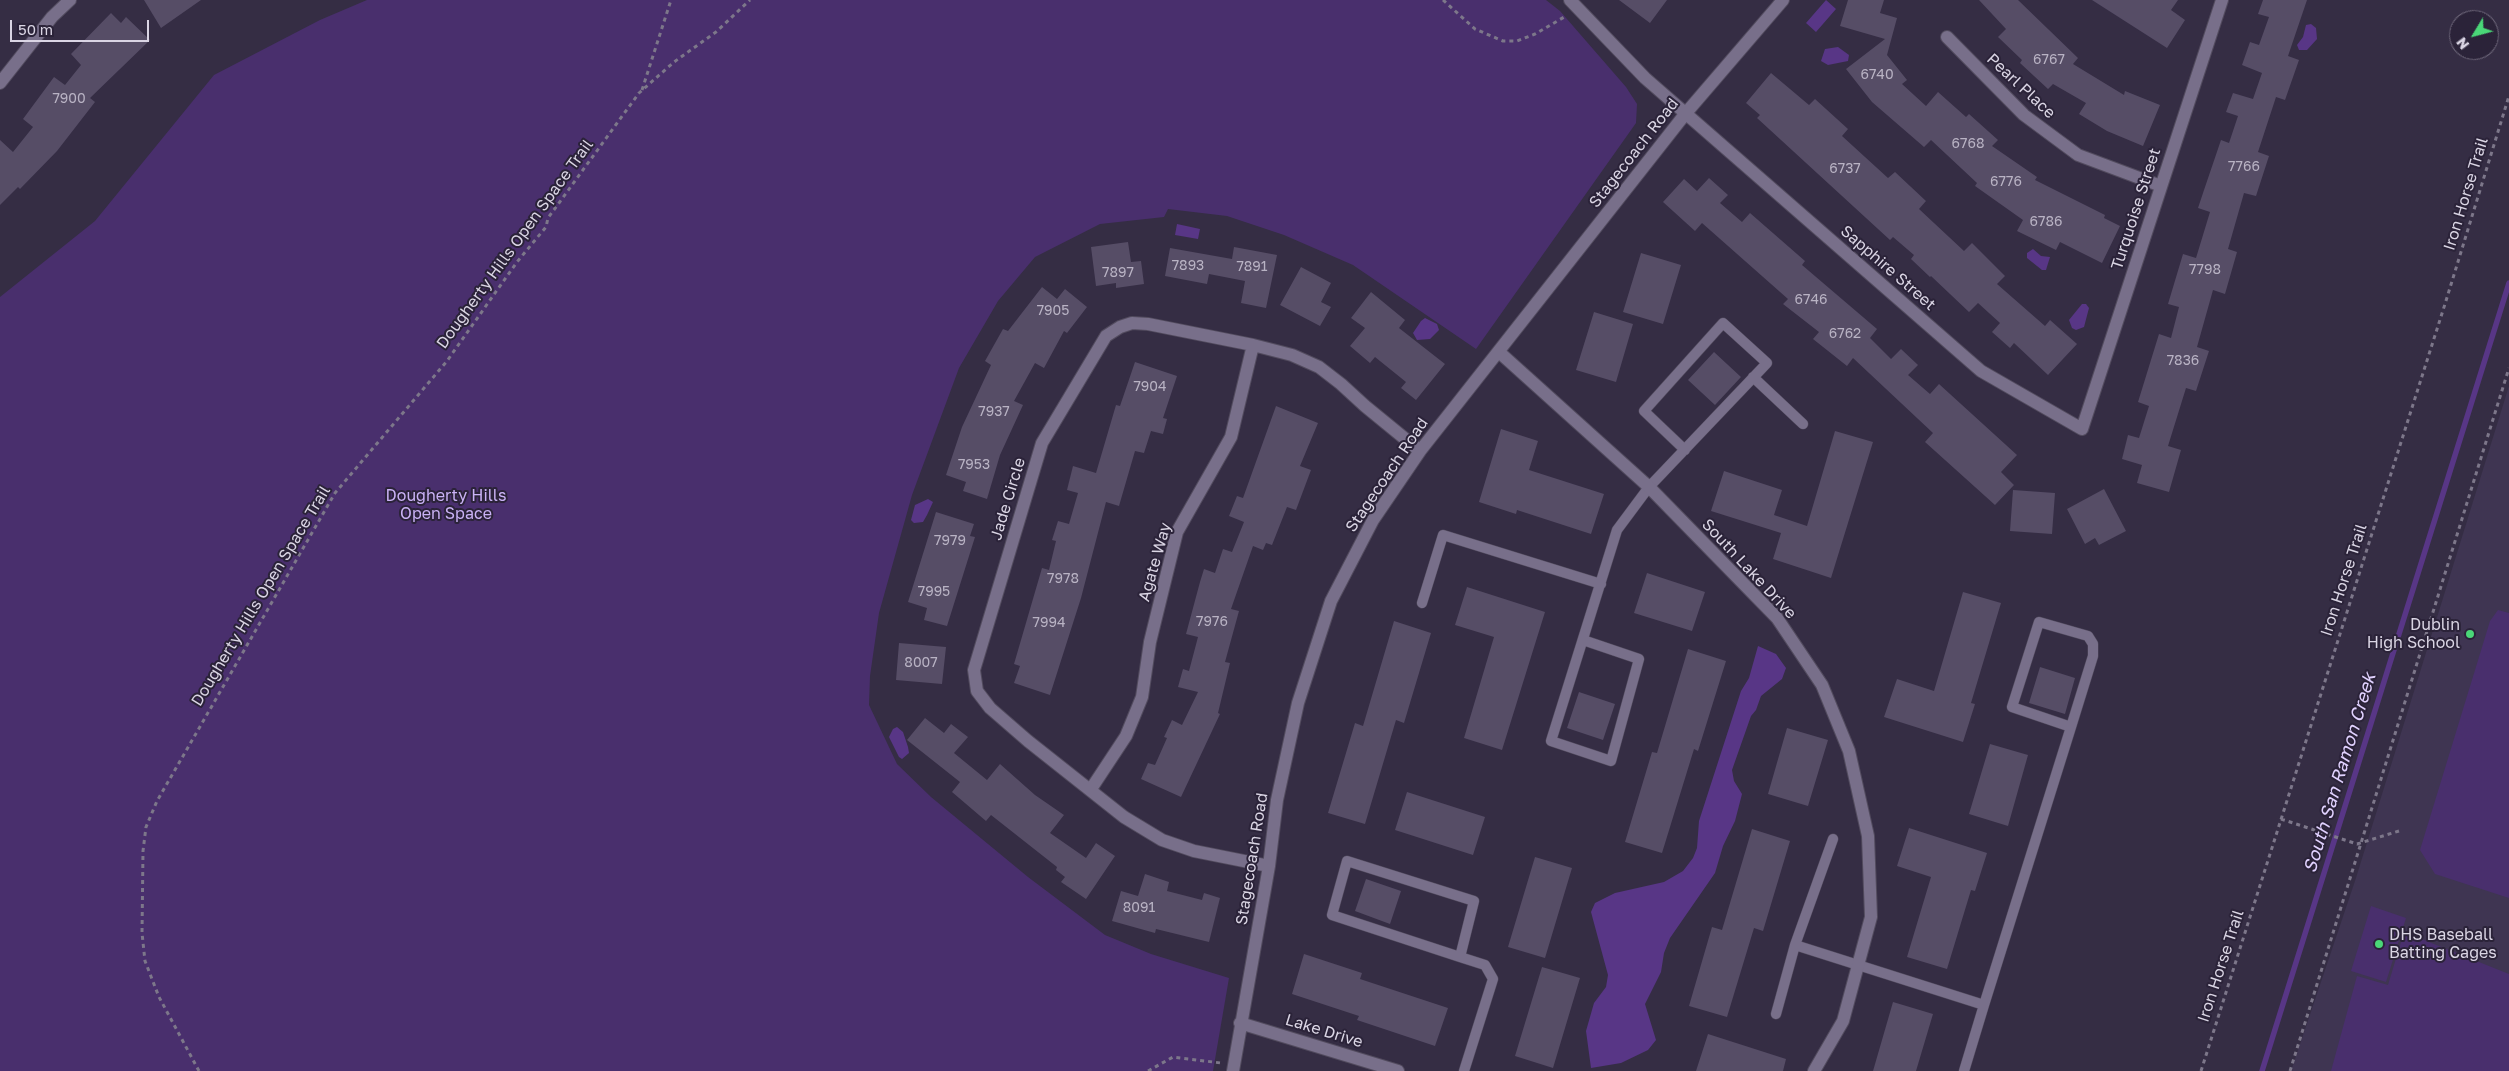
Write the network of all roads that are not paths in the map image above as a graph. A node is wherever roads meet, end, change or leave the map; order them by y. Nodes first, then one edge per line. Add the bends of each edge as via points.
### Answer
1 (70, 0) edge
2 (1783, 0) edge
3 (2222, 0) edge
4 (1573, 1) edge
5 (1947, 37) dead end
6 (0, 83) edge
7 (1686, 113) junction
8 (2161, 186) junction
9 (1252, 345) junction
10 (1498, 352) junction
11 (1753, 377) junction
12 (1803, 424) dead end
13 (2082, 429) joint
14 (1685, 450) junction
15 (1420, 451) junction
16 (1649, 487) junction
17 (1601, 584) junction
18 (1422, 603) dead end
19 (1583, 640) junction
20 (2071, 727) junction
21 (1091, 789) junction
22 (1833, 839) dead end
23 (1269, 866) junction
24 (1795, 944) junction
25 (1460, 957) junction
26 (1858, 964) junction
27 (1984, 1006) junction
28 (1776, 1014) dead end
29 (1240, 1023) junction
30 (1233, 1068) edge
31 (1398, 1071) edge
32 (1464, 1071) edge
33 (1814, 1071) edge
34 (1964, 1071) edge

1 - 6 street via 52,17
2 - 7 street, Stagecoach Road
3 - 8 street, Turquoise Street
4 - 7 street, Sapphire Street via 1645,78
5 - 8 street, Pearl Place via 2024,114 2078,155
7 - 10 street, Stagecoach Road
7 - 13 street, Sapphire Street via 1981,371
8 - 13 street, Turquoise Street
9 - 15 street, Jade Circle via 1292,355 1319,367
9 - 21 street, Agate Way via 1231,438 1177,532 1150,642 1142,697 1126,736
9 - 21 street, Jade Circle via 1148,324 1132,323 1120,327 1106,336 1096,349 1042,443 974,670 977,691 990,708
10 - 15 street, Stagecoach Road
10 - 16 street, South Lake Drive
11 - 12 lane
11 - 14 lane
11 - 14 lane via 1767,363 1723,322 1644,411
14 - 16 lane
15 - 23 street, Stagecoach Road via 1373,520 1331,601 1298,703 1277,800
16 - 17 lane via 1617,530
16 - 26 street, South Lake Drive via 1777,618 1822,685 1849,751 1868,836 1871,917
17 - 18 lane via 1443,535
17 - 19 lane
19 - 19 lane via 1551,741 1611,761 1639,659
20 - 20 lane via 2094,656 2093,644 2088,636 2039,622 2012,708
20 - 27 lane
21 - 23 street, Jade Circle via 1124,817 1162,840 1194,851
22 - 24 lane
23 - 29 street, Stagecoach Road
24 - 26 lane
24 - 28 lane
25 - 25 lane via 1332,915 1347,861 1474,901
25 - 32 lane via 1485,965 1493,979
26 - 27 lane
26 - 33 street, South Lake Drive via 1843,1021
27 - 34 lane
29 - 30 street, Stagecoach Road
29 - 31 street, Lake Drive

